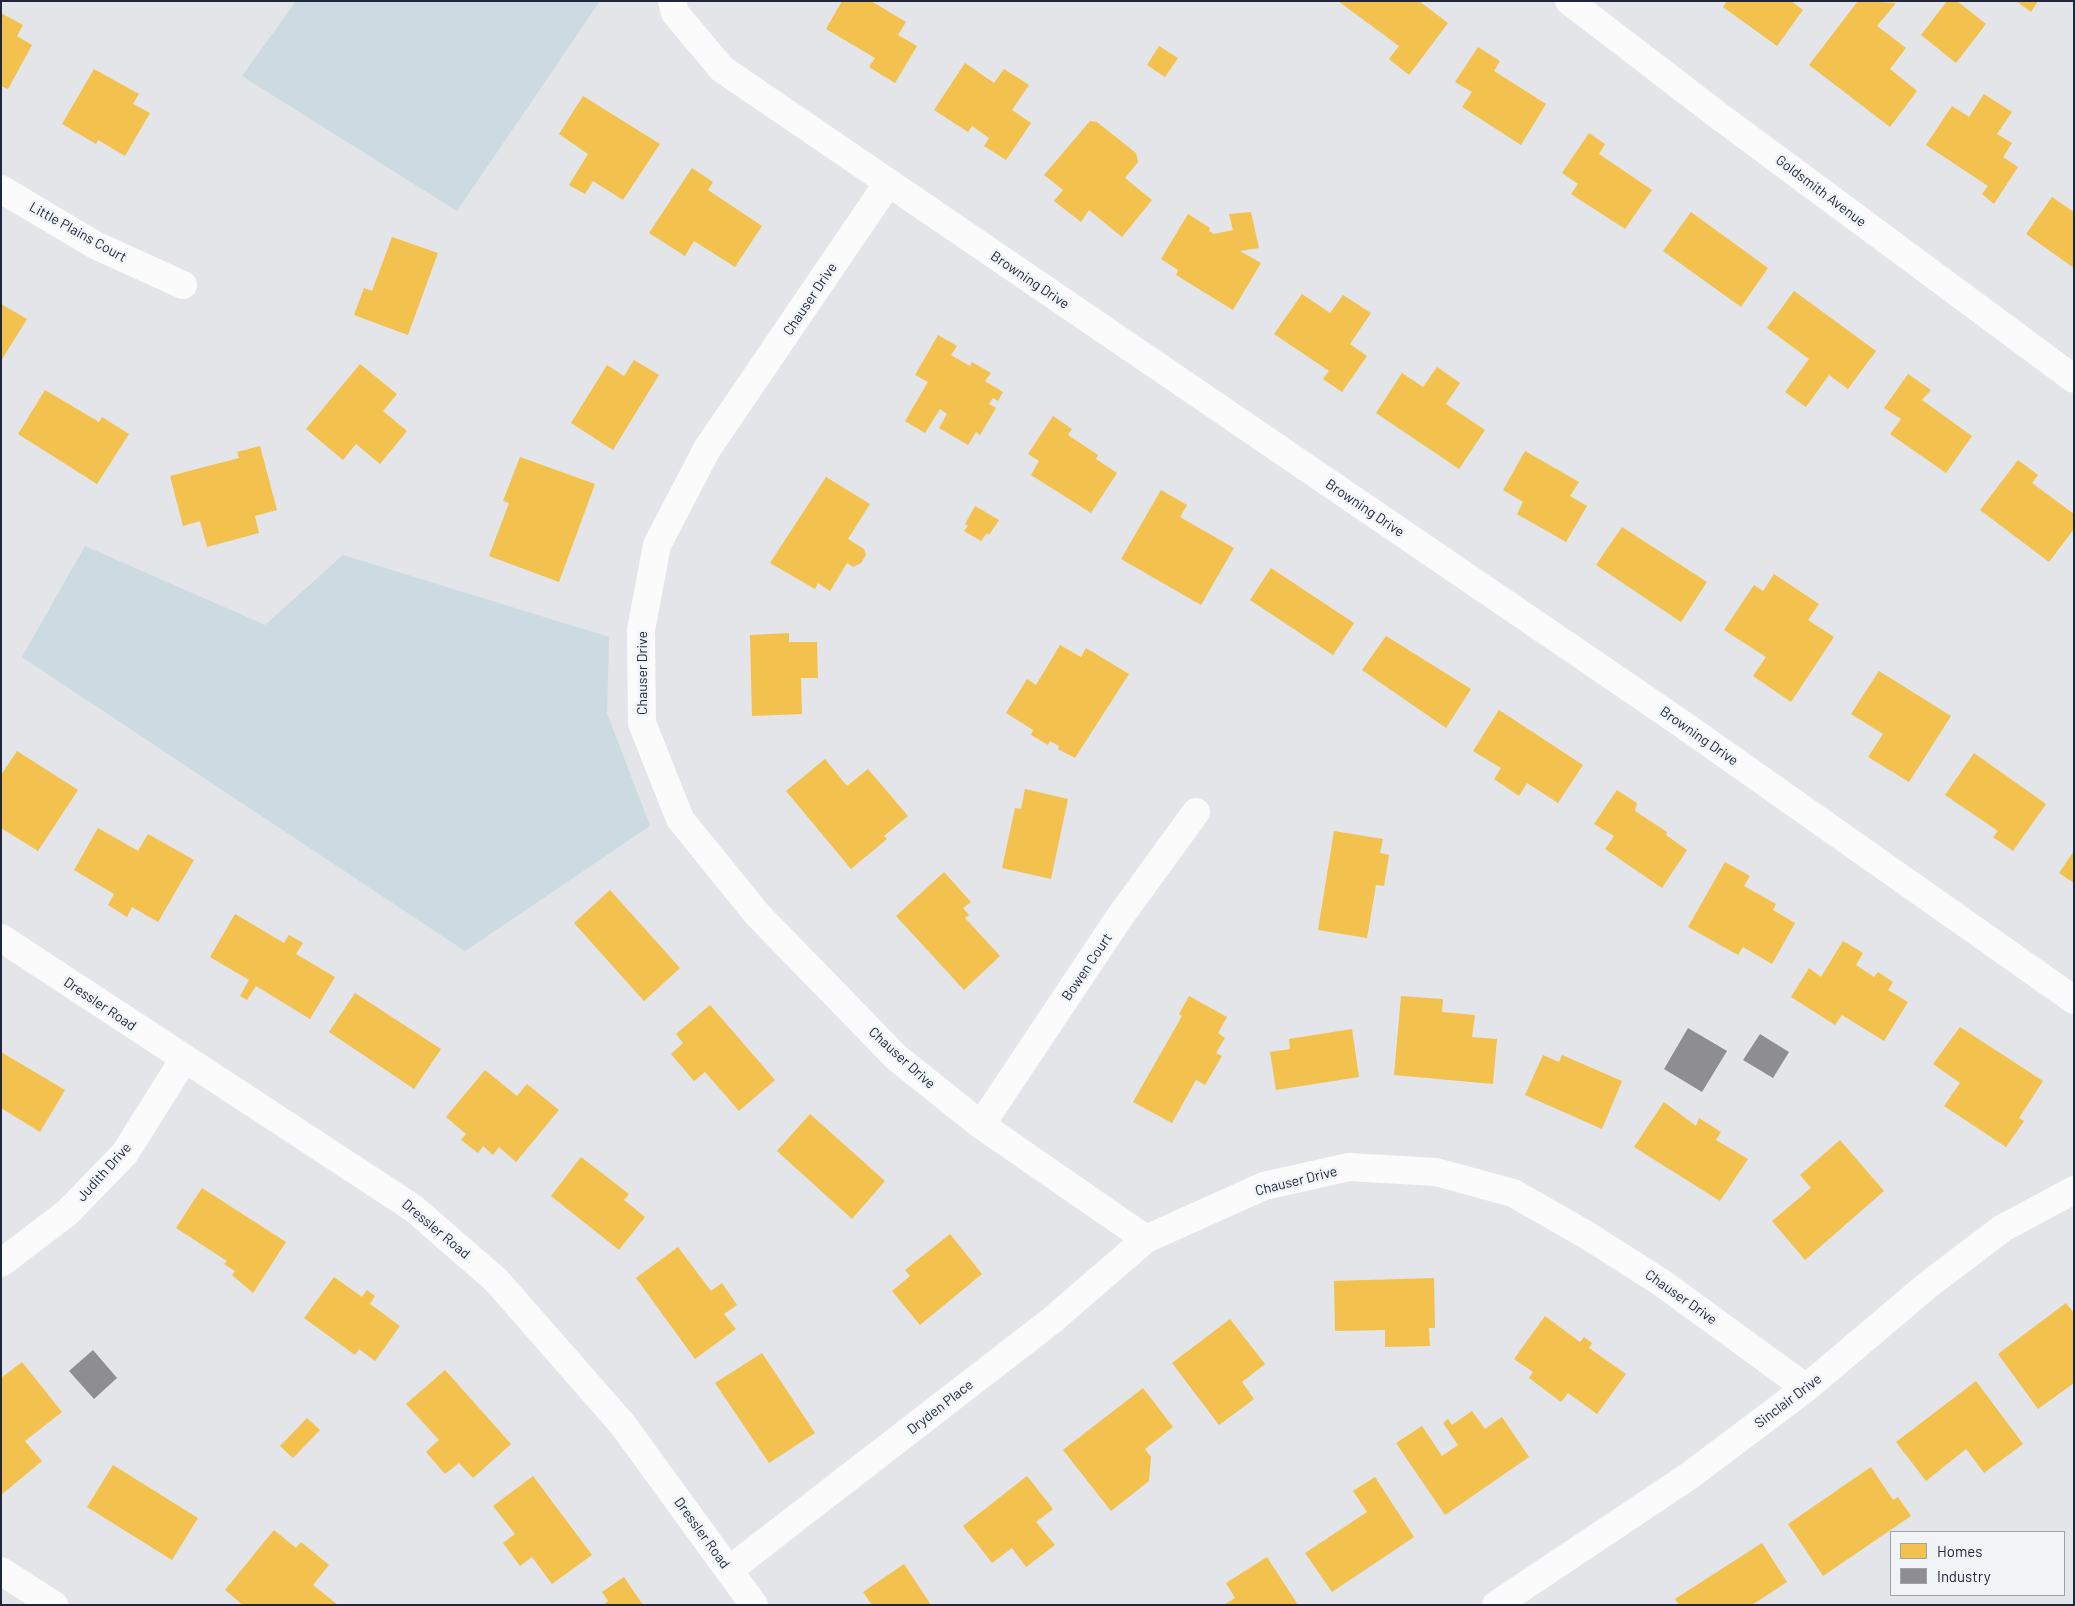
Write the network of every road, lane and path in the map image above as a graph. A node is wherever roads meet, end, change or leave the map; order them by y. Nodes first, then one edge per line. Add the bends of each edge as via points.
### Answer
1 (672, 1) edge
2 (1570, 1) edge
3 (888, 183) junction
4 (1, 189) edge
5 (183, 285) dead end
6 (2074, 379) edge
7 (1196, 812) dead end
8 (1, 938) edge
9 (2074, 1000) edge
10 (184, 1059) junction
11 (981, 1125) junction
12 (2074, 1190) edge
13 (1146, 1239) junction
14 (1, 1263) edge
15 (1806, 1388) junction
16 (729, 1570) junction
17 (1, 1571) edge
18 (54, 1605) edge
19 (754, 1605) edge
20 (1496, 1605) edge

1 - 3 street, Browning Drive via 675,13 722,69
2 - 6 street, Goldsmith Avenue via 1719,116
3 - 9 street, Browning Drive via 1667,714
3 - 11 street, Chauser Drive via 707,449 657,545 640,630 642,723 680,819 757,914 896,1056
4 - 5 street, Little Plains Court via 95,245
7 - 11 street, Bowen Court via 1119,918
8 - 10 street, Dressler Road
10 - 14 street, Judith Drive via 125,1153 68,1212
10 - 16 street, Dressler Road via 413,1208 496,1280 623,1425
11 - 13 street, Chauser Drive
12 - 15 street, Sinclair Drive via 2003,1228 1929,1284
13 - 15 street, Chauser Drive via 1264,1186 1349,1168 1436,1172 1513,1193 1585,1234 1662,1283
13 - 16 street, Dryden Place via 1051,1321
15 - 20 street, Sinclair Drive via 1690,1476
16 - 19 street, Dressler Road
17 - 18 street

